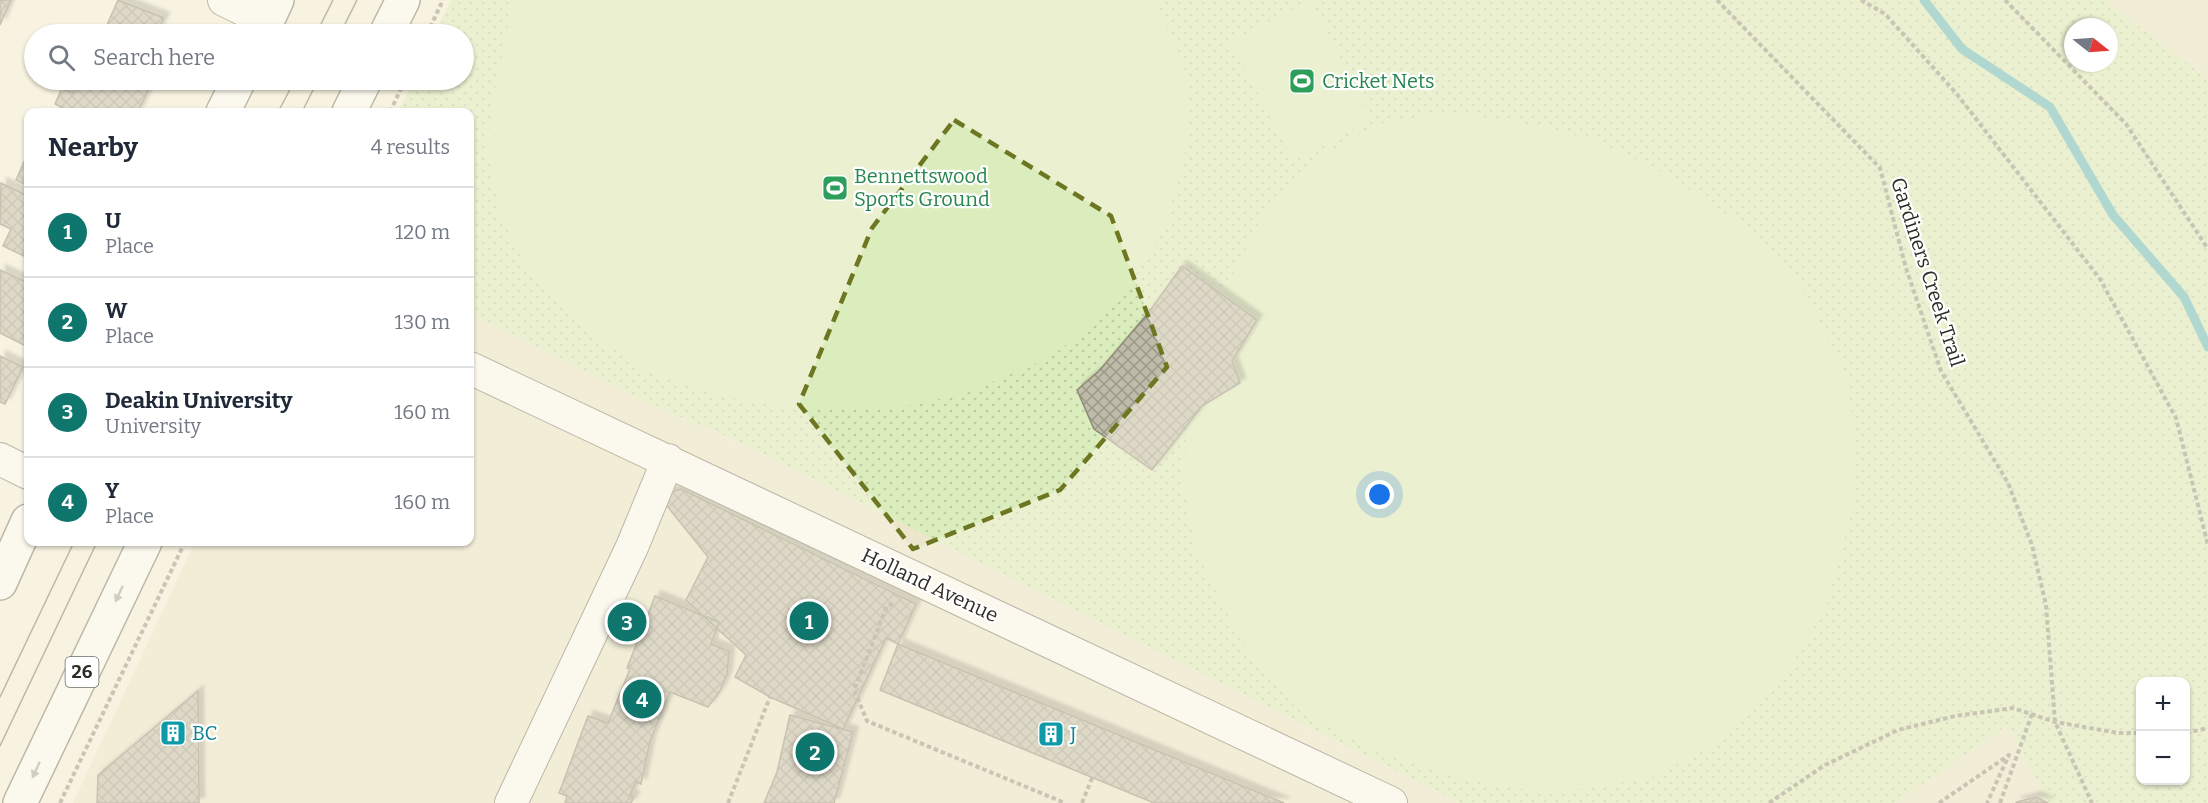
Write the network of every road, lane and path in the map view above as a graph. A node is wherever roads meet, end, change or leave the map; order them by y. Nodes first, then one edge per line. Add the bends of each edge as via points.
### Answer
1 (224, 0) edge
2 (403, 0) edge
3 (443, 0) edge
4 (1717, 0) edge
5 (1861, 0) edge
6 (2005, 0) edge
7 (269, 18) edge
8 (391, 24) edge
9 (432, 24) edge
10 (234, 90) edge
11 (360, 90) edge
12 (400, 90) edge
13 (225, 108) edge
14 (351, 108) edge
15 (392, 108) edge
16 (2208, 249) edge
17 (474, 370) edge
18 (0, 459) edge
19 (668, 460) junction
20 (24, 471) edge
21 (24, 529) edge
22 (2208, 545) edge
23 (143, 546) edge
24 (183, 546) edge
25 (0, 582) edge
26 (854, 690) dead end
27 (770, 697) dead end
28 (2032, 714) junction
29 (2055, 722) junction
30 (2208, 728) edge
31 (2190, 732) edge
32 (2136, 733) edge
33 (1092, 778) dead end
34 (20, 803) edge
35 (60, 803) edge
36 (511, 803) edge
37 (728, 803) edge
38 (1065, 803) edge
39 (1082, 803) edge
40 (1391, 803) edge
41 (1769, 803) edge
42 (1939, 803) edge
43 (1987, 803) edge
44 (2000, 803) edge
45 (2092, 803) edge

1 - 7 street
2 - 8 highway
3 - 9 path
4 - 29 path, Gardiners Creek Trail via 1880,168 1906,268 1941,370 2008,483 2032,545 2046,605
5 - 22 path via 1885,14 1956,93 2100,279 2176,418
6 - 16 path via 2126,124
10 - 13 highway
11 - 14 highway
12 - 15 path
17 - 19 street, Holland Avenue
18 - 20 street
19 - 36 street
19 - 40 street, Holland Avenue
21 - 25 highway
23 -> 34 highway, 26
24 - 35 path
26 - 38 path via 867,721
27 - 37 path
28 - 29 path
28 - 41 path via 2013,708 1955,716 1898,730 1825,765
28 - 44 path
29 - 32 path
29 - 45 path, Gardiners Creek Trail
30 - 31 path
33 - 39 path
42 - 43 path via 2009,754

